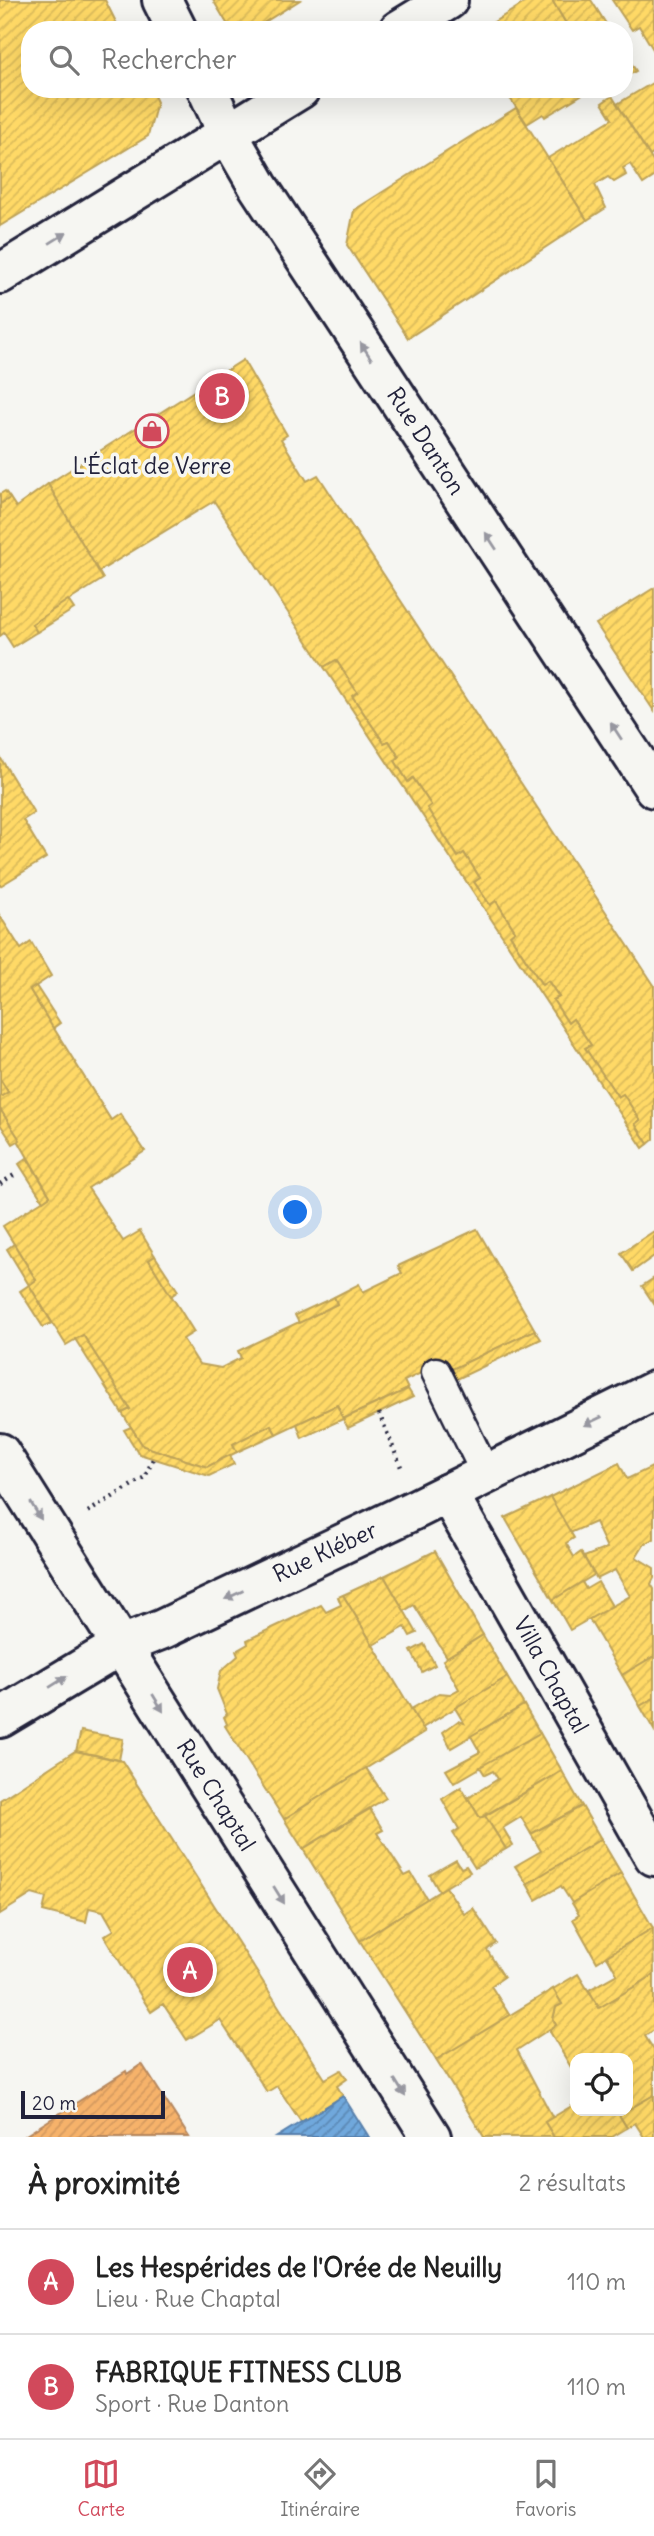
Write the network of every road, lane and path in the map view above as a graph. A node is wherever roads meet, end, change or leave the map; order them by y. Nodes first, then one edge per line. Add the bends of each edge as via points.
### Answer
1 (162, 0) edge
2 (448, 0) edge
3 (172, 21) edge
4 (413, 21) edge
5 (211, 98) edge
6 (286, 98) edge
7 (228, 135) junction
8 (0, 274) edge
9 (654, 788) edge
10 (16, 1174) dead end
11 (0, 1184) edge
12 (436, 1372) dead end
13 (654, 1391) edge
14 (379, 1413) dead end
15 (0, 1453) edge
16 (153, 1459) dead end
17 (486, 1474) junction
18 (433, 1500) junction
19 (51, 1534) junction
20 (122, 1645) junction
21 (0, 1718) edge
22 (654, 1856) edge
23 (431, 2137) edge

1 - 3 street
2 - 4 street
5 - 7 street, Rue Danton
6 - 7 street
8 -> 7 street
9 -> 7 street, Rue Danton
10 - 11 path
12 - 17 lane
13 -> 17 street, Rue Kléber
14 - 18 path
15 -> 19 street, Rue Chaptal
16 - 19 path via 145,1477
17 - 18 street, Rue Kléber
18 -> 20 street, Rue Kléber
18 - 22 street, Villa Chaptal
19 - 20 street, Rue Chaptal
21 -> 20 street, Rue Kléber
20 -> 23 street, Rue Chaptal

